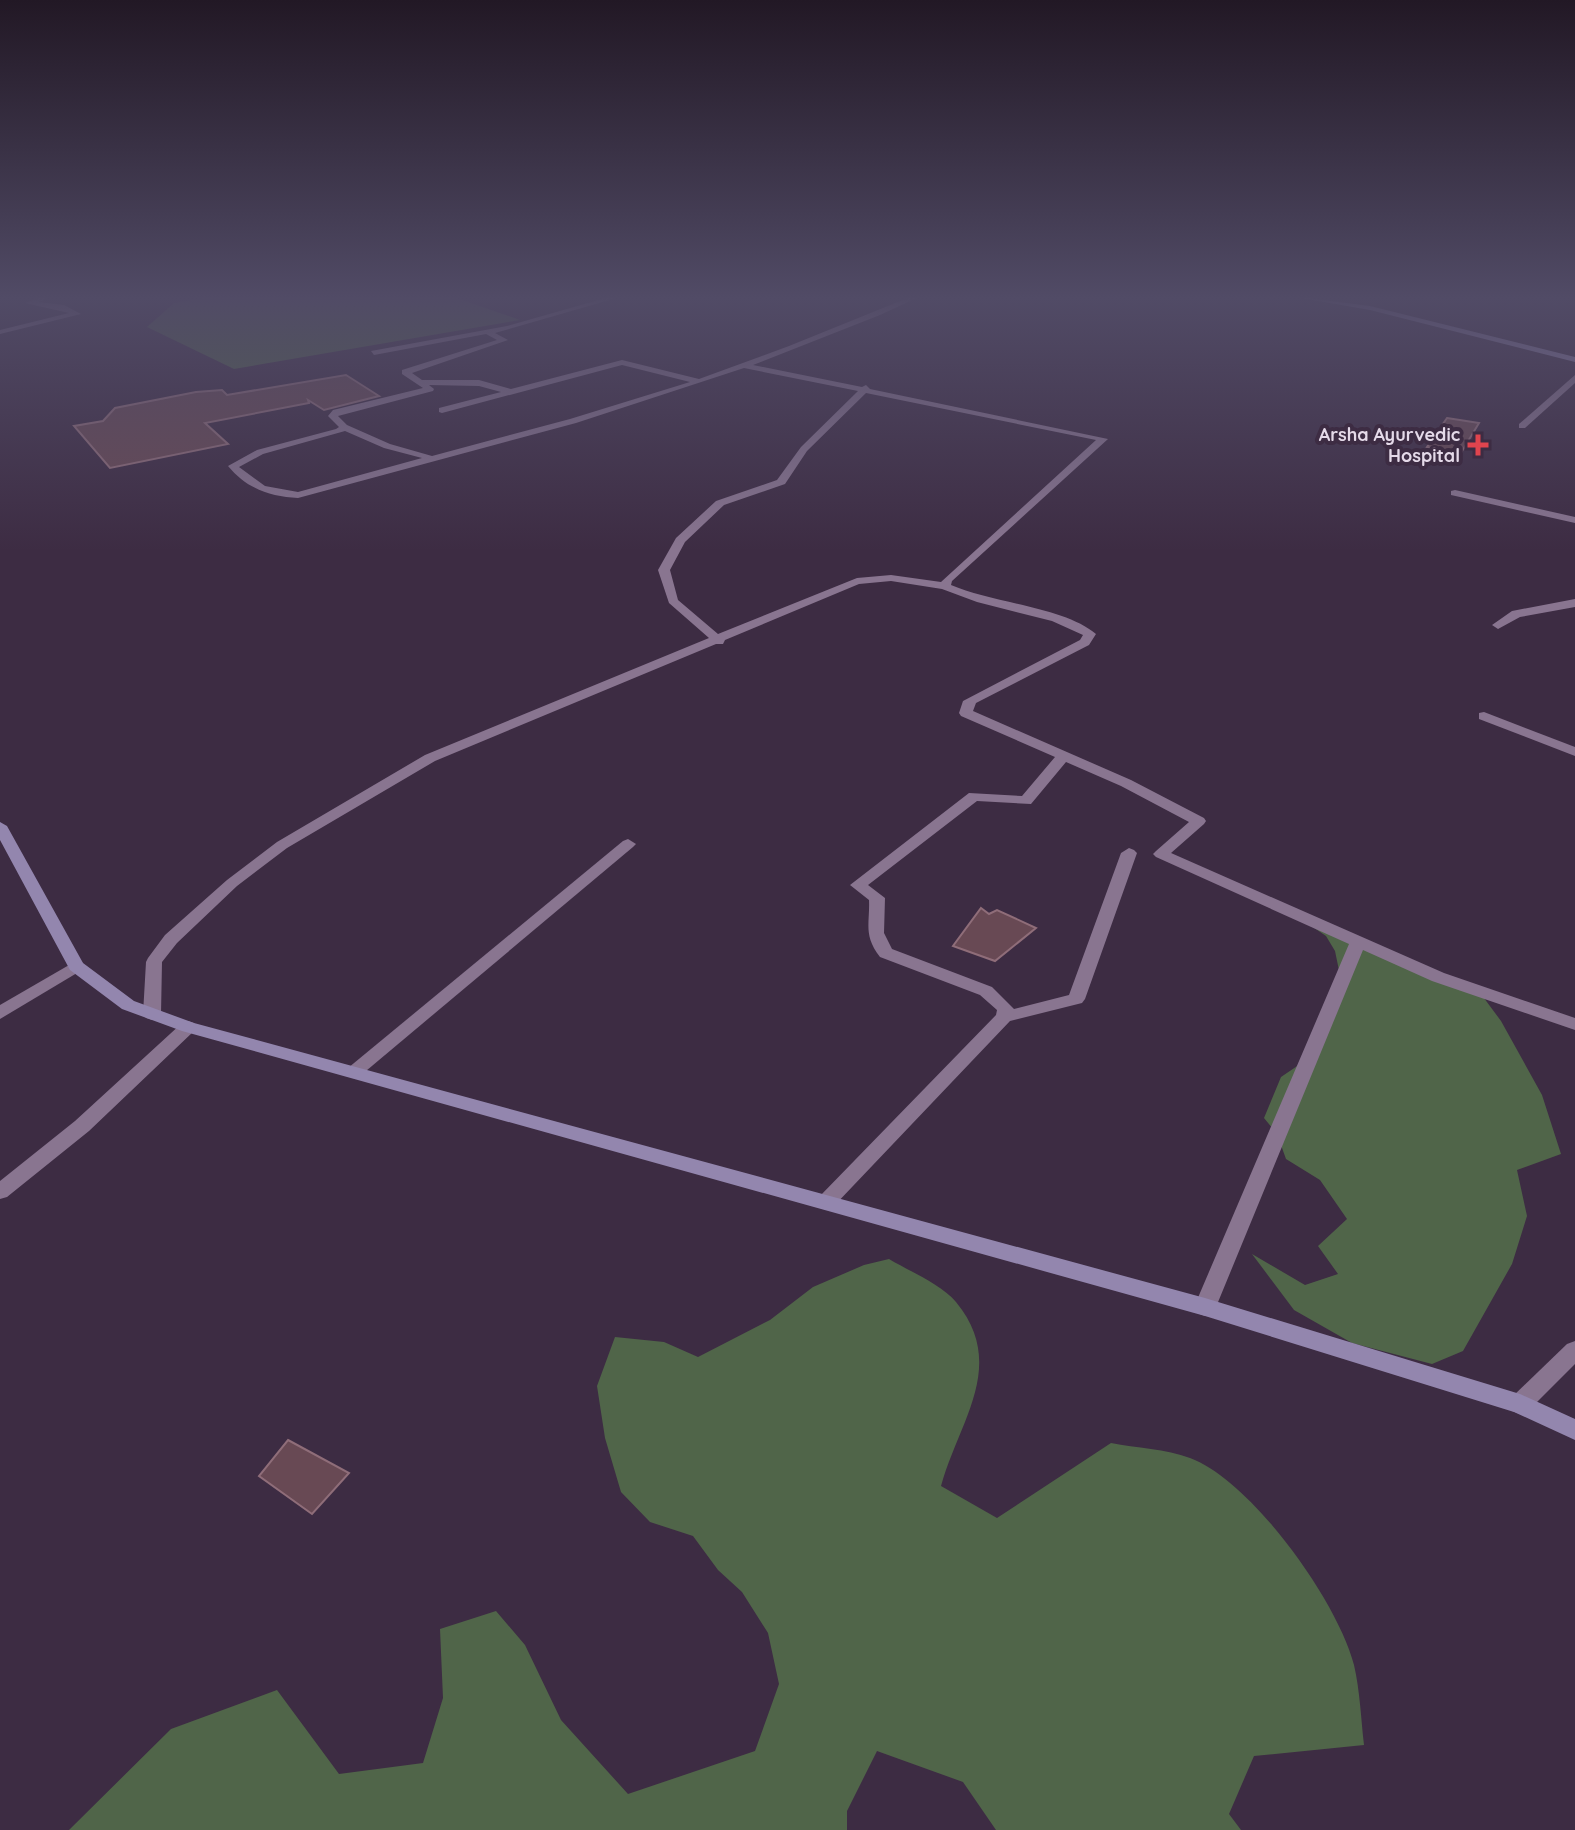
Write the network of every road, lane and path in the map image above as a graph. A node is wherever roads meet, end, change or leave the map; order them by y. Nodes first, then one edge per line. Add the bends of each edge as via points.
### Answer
1 (421, 380) edge
2 (551, 380) edge
3 (693, 380) edge
4 (704, 380) edge
5 (825, 380) edge
6 (1572, 380) edge
7 (424, 382) junction
8 (699, 382) junction
9 (866, 388) junction
10 (510, 391) junction
11 (442, 410) dead end
12 (1522, 426) dead end
13 (344, 427) junction
14 (430, 458) junction
15 (1455, 493) dead end
16 (1575, 520) edge
17 (945, 586) junction
18 (1575, 603) edge
19 (1498, 625) dead end
20 (719, 641) junction
21 (1484, 716) dead end
22 (1575, 752) edge
23 (1063, 757) junction
24 (0, 826) edge
25 (628, 844) dead end
26 (1129, 853) dead end
27 (1358, 941) junction
28 (76, 966) junction
29 (0, 1013) edge
30 (152, 1014) junction
31 (1004, 1017) junction
32 (1575, 1024) edge
33 (188, 1027) junction
34 (354, 1072) junction
35 (0, 1192) edge
36 (826, 1202) junction
37 (1205, 1307) junction
38 (1575, 1350) edge
39 (1520, 1404) junction
40 (1575, 1430) edge

1 - 7 street
2 - 10 street
3 - 8 street
4 - 8 street
5 - 9 street
6 - 12 street
7 - 10 street via 479,383
7 - 13 street via 430,389 336,412 333,416
8 - 14 street
9 - 17 street via 1103,439
9 - 20 street via 804,449 781,482 720,503 680,540 664,570 673,601
10 - 11 street
13 - 14 street
13 - 14 street via 243,458 233,466 261,488 298,495
15 - 16 street
17 - 20 street via 869,578
17 - 23 street via 1012,611 1074,624 1090,634 1085,642 970,701 966,713
18 - 19 street via 1516,614
20 - 30 street via 430,758 282,845 171,939 154,962
21 - 22 street
23 - 27 street via 1199,821 1161,854
23 - 31 street via 1026,801 974,796 858,885 877,898 874,932 886,953 986,991 1006,1008
24 - 28 street
25 - 34 street
26 - 31 street via 1076,999
27 - 32 street via 1438,977
27 - 37 street
28 - 29 street
28 - 30 street via 128,1005
30 - 33 street
31 - 36 street
33 - 34 street
33 - 35 street via 82,1126
34 - 36 street
36 - 37 street
37 - 39 street
38 - 39 street
39 - 40 street

